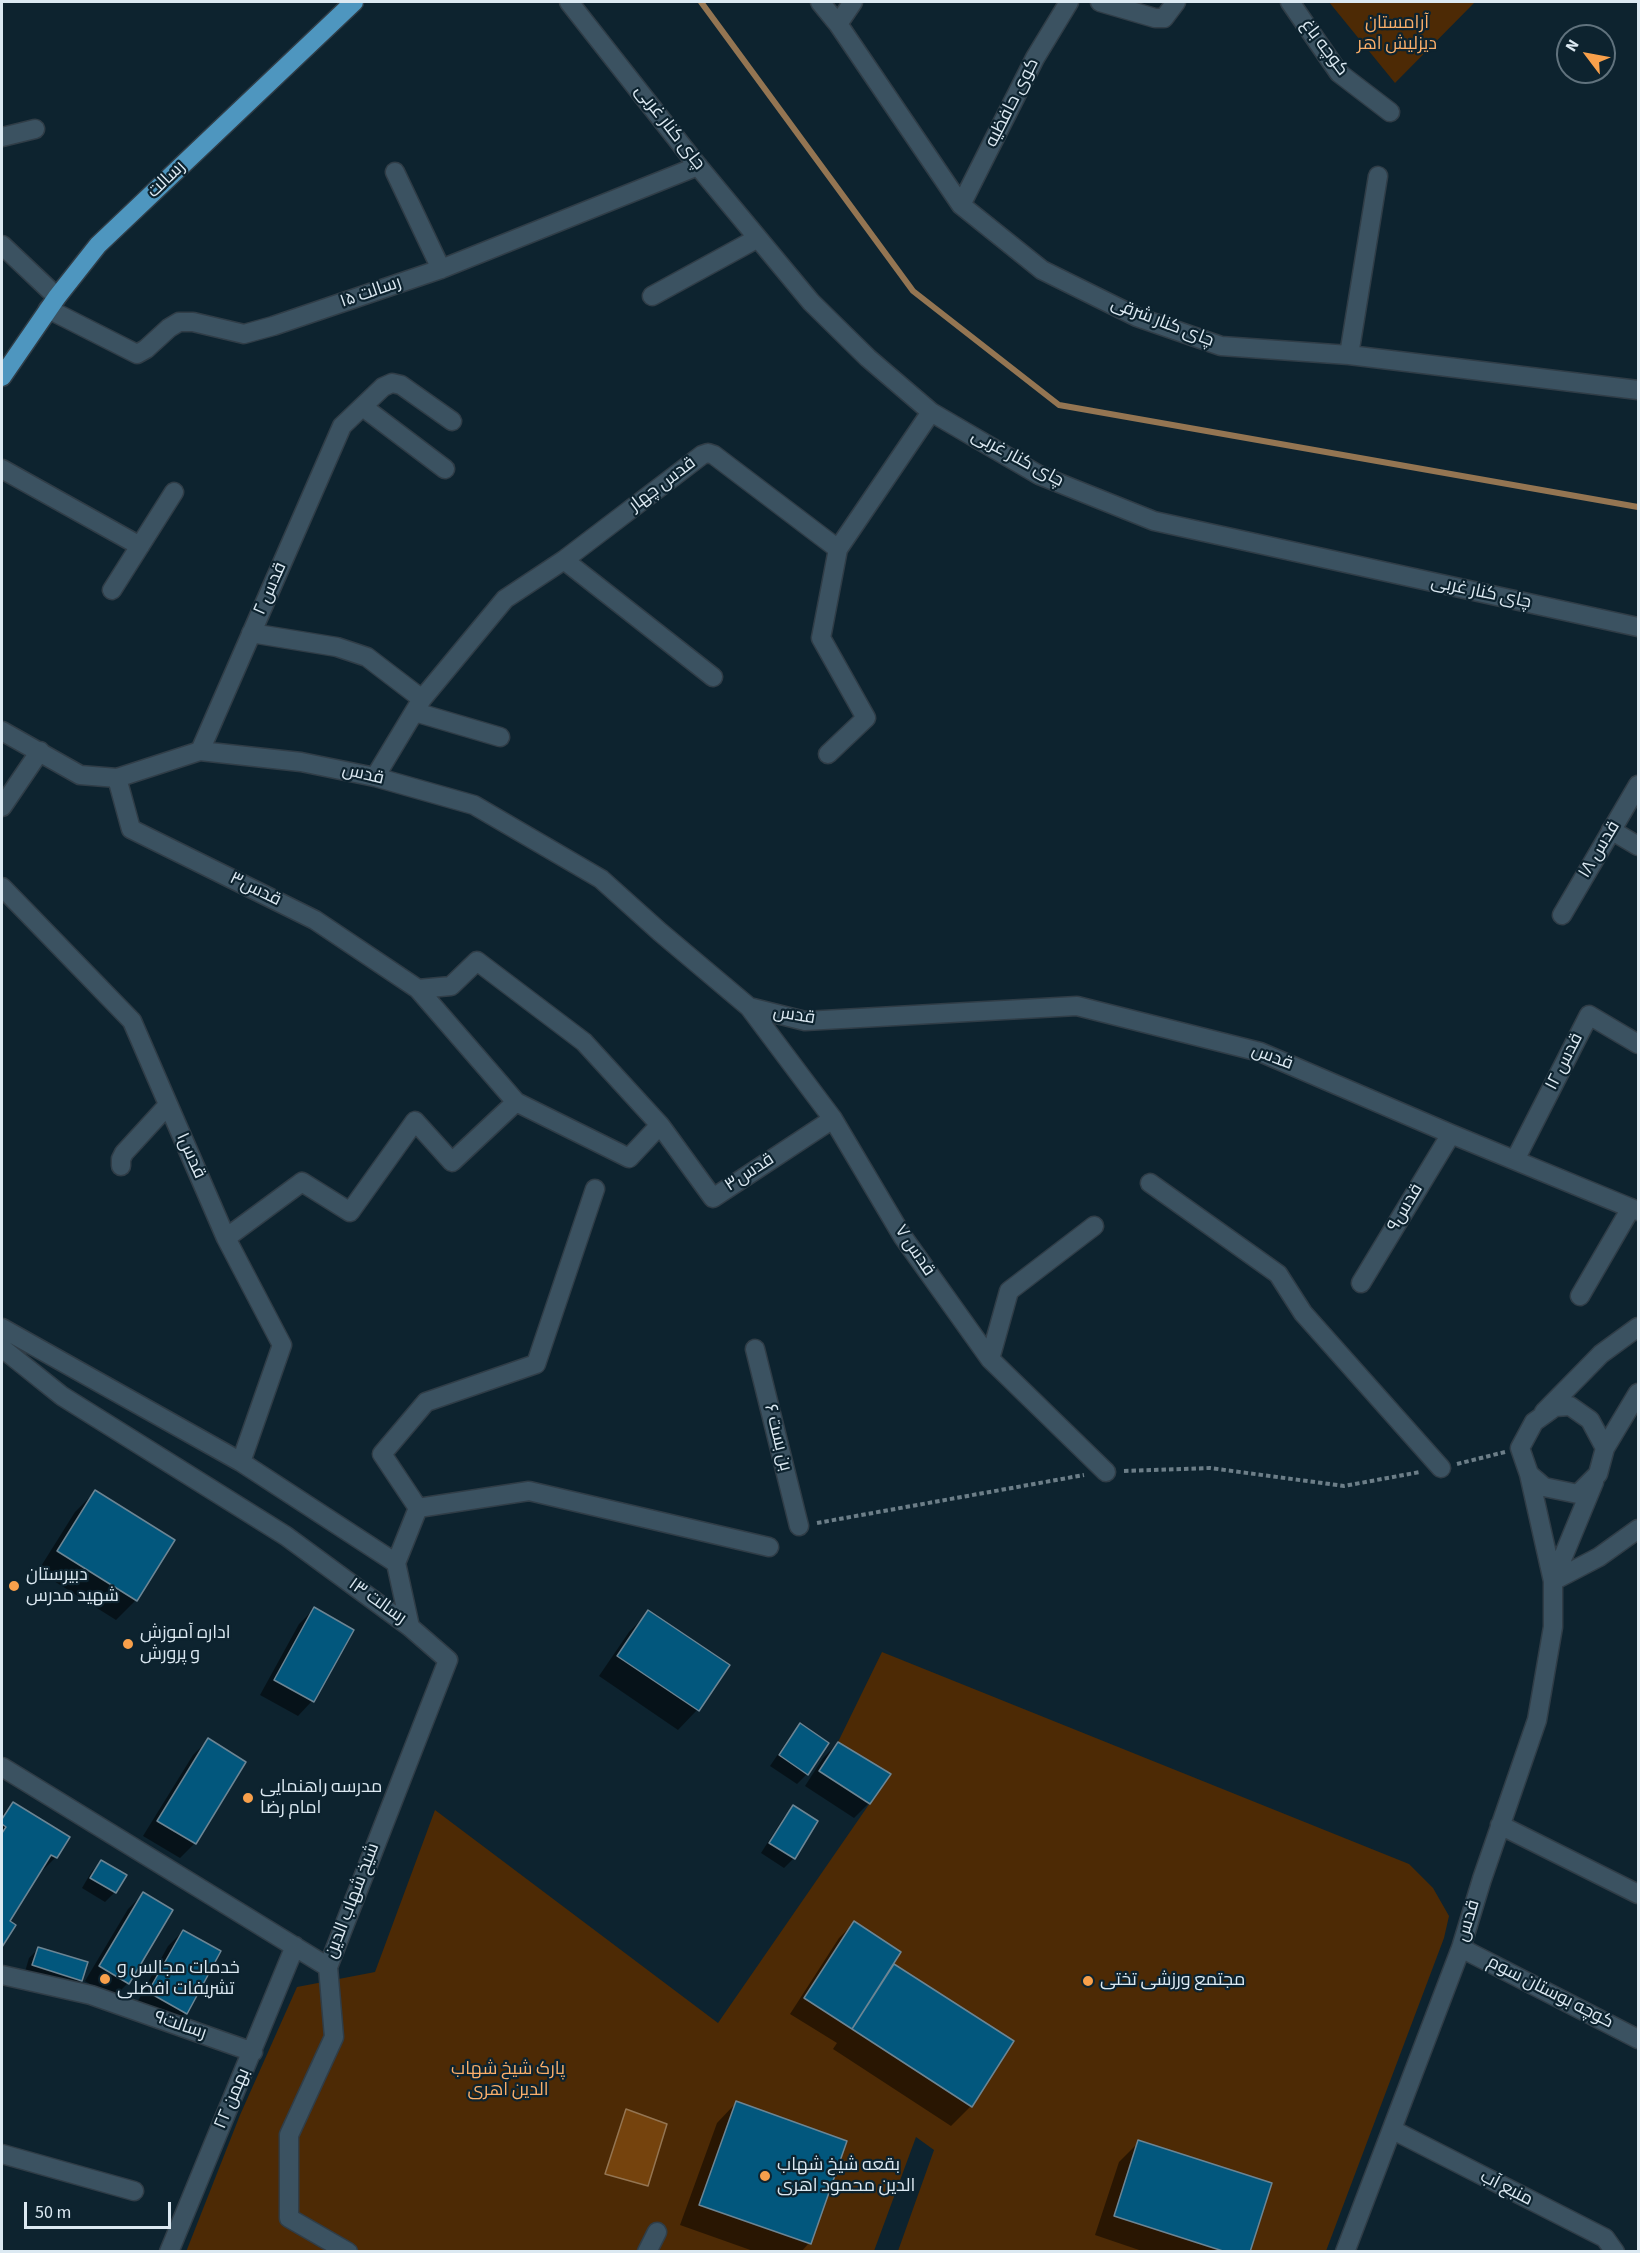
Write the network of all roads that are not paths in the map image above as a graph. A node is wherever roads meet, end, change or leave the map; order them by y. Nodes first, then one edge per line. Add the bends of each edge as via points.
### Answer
1 (354, 2) edge
2 (569, 2) edge
3 (820, 2) edge
4 (853, 2) edge
5 (1069, 2) edge
6 (1100, 2) edge
7 (1176, 2) edge
8 (1290, 2) edge
9 (838, 24) junction
10 (1390, 112) dead end
11 (35, 129) dead end
12 (2, 137) edge
13 (698, 166) junction
14 (394, 172) dead end
15 (1378, 176) dead end
16 (961, 205) junction
17 (758, 238) junction
18 (2, 245) edge
19 (441, 269) junction
20 (652, 296) dead end
21 (53, 303) junction
22 (1349, 355) junction
23 (2, 376) edge
24 (1638, 390) edge
25 (363, 407) junction
26 (932, 412) junction
27 (452, 421) dead end
28 (2, 469) edge
29 (445, 469) dead end
30 (174, 492) dead end
31 (140, 546) junction
32 (838, 549) junction
33 (564, 560) junction
34 (112, 590) dead end
35 (1638, 627) edge
36 (251, 633) junction
37 (713, 677) dead end
38 (419, 706) junction
39 (2, 731) edge
40 (500, 737) dead end
41 (200, 751) junction
42 (40, 752) junction
43 (828, 754) dead end
44 (375, 777) junction
45 (117, 778) junction
46 (1638, 784) edge
47 (2, 807) edge
48 (1611, 830) junction
49 (1638, 846) edge
50 (2, 887) edge
51 (1562, 915) dead end
52 (418, 989) junction
53 (749, 1007) junction
54 (1638, 1044) edge
55 (516, 1102) junction
56 (168, 1105) junction
57 (833, 1119) junction
58 (660, 1125) junction
59 (1451, 1134) junction
60 (1515, 1160) junction
61 (121, 1166) dead end
62 (1150, 1183) dead end
63 (595, 1189) dead end
64 (1635, 1209) edge
65 (1094, 1226) dead end
66 (226, 1238) junction
67 (1361, 1283) dead end
68 (1580, 1296) dead end
69 (1638, 1327) edge
70 (2, 1328) edge
71 (2, 1348) edge
72 (755, 1349) dead end
73 (990, 1359) junction
74 (1638, 1393) edge
75 (1534, 1422) junction
76 (1605, 1448) junction
77 (242, 1462) junction
78 (1441, 1468) road end
79 (1106, 1472) road end
80 (1529, 1474) junction
81 (1598, 1474) junction
82 (418, 1508) junction
83 (799, 1526) road end
84 (1638, 1529) edge
85 (770, 1546) dead end
86 (396, 1563) junction
87 (1553, 1581) junction
88 (410, 1627) junction
89 (2, 1767) edge
90 (1500, 1825) junction
91 (1638, 1894) edge
92 (295, 1946) junction
93 (1461, 1948) junction
94 (328, 1967) junction
95 (2, 1975) edge
96 (1638, 2039) edge
97 (253, 2052) junction
98 (1393, 2130) junction
99 (2, 2154) edge
100 (134, 2192) dead end
101 (657, 2232) dead end
102 (169, 2252) edge
103 (348, 2252) edge
104 (647, 2252) edge
105 (1345, 2252) edge
106 (1615, 2252) edge

1 - 21 main road, رسالت via 98,245
2 - 13 street, چای کنار غربی
3 - 9 street, چای کنار شرقی
4 - 9 street
5 - 16 street, کوی حافظیه via 1035,58
6 - 7 street via 1164,18
8 - 10 street, کوچه باغ via 1339,73
9 - 16 street, چای کنار شرقی
11 - 12 street
13 - 17 street, چای کنار غربی
13 - 19 street, رسالت ۱۵
14 - 19 street
15 - 22 street
16 - 22 street, چای کنار شرقی via 1042,270 1137,318 1221,345
17 - 20 street
17 - 26 street, چای کنار غربی via 811,302 868,358
18 - 21 street
19 - 21 street, رسالت ۱۵ via 244,334 179,322 137,354
21 - 23 main road, رسالت
22 - 24 street, چای کنار شرقی
25 - 27 street via 392,383 401,385
25 - 29 street
25 - 36 street, قدس ۲ via 342,426
26 - 32 street
26 - 35 street, چای کنار غربی via 1039,475 1154,521
28 - 31 street
30 - 31 street
31 - 34 street
32 - 33 street, قدس چهار via 708,453
32 - 43 street via 821,638 866,718
33 - 37 street
33 - 38 street, قدس چهار via 506,599
36 - 38 street via 337,647 368,657
36 - 41 street, قدس ۲
38 - 40 street
38 - 44 street, قدس چهار
39 - 42 street, قدس
41 - 44 street, قدس via 301,762
41 - 45 street, قدس
42 - 45 street, قدس via 80,775
42 - 47 street
44 - 53 street, قدس via 474,805 601,879
45 - 52 street, قدس۳ via 131,829 315,920
46 - 48 street, قدس ۱۸
48 - 49 street
48 - 51 street, قدس ۱۸
50 - 56 street, قدس۱ via 132,1021
52 - 55 street, قدس۳
52 - 58 street, قدس۳ via 451,986 477,961 585,1042
53 - 57 street, قدس ۷
53 - 59 street, قدس via 805,1021 1077,1006 1260,1052
54 - 60 street, قدس ۱۲ via 1589,1015
55 - 58 street, قدس۳ via 629,1158
55 - 66 street via 452,1162 415,1120 350,1212 302,1182
56 - 61 street via 124,1153
56 - 66 street, قدس۱
57 - 58 street, قدس۳ via 713,1198
57 - 73 street, قدس ۷ via 903,1237
59 - 60 street, قدس
59 - 67 street, قدس۹
60 - 64 street, قدس
62 - 78 street via 1278,1274 1303,1313
63 - 82 street via 536,1364 426,1402 382,1454
64 - 68 street
65 - 73 street via 1009,1292
66 - 77 street, قدس۱ via 282,1346
69 - 75 street via 1601,1354
70 - 77 street
71 - 88 street, رسالت ۱۳ via 62,1396 286,1536
72 - 83 street, بن بست ۶
73 - 79 street, قدس ۷
74 - 76 street
75 - 76 street via 1555,1407 1570,1407 1590,1420
75 - 80 street via 1520,1448
76 - 81 street
77 - 86 street
80 - 81 street via 1544,1487 1578,1494
80 - 87 street
81 - 87 street
82 - 85 street via 529,1491
82 - 86 street
84 - 87 street via 1599,1557
86 - 88 street, رسالت ۱۳
87 - 90 street, قدس via 1553,1627 1537,1720
88 - 94 street, شیخ شهاب الدین via 448,1660
89 - 92 street, شیخ شهاب الدین
90 - 91 street
90 - 93 street, قدس
92 - 94 street, شیخ شهاب الدین
92 - 97 street, ۲۲ بهمن
93 - 96 street, کوچه بوستان سوم
93 - 98 street, قدس
94 - 103 street via 334,2037 289,2134 289,2218
95 - 97 street, رسالت۹ via 91,1995
97 - 102 street, ۲۲ بهمن
98 - 105 street, قدس
98 - 106 street, منبع آب via 1605,2238
99 - 100 street
101 - 104 street

